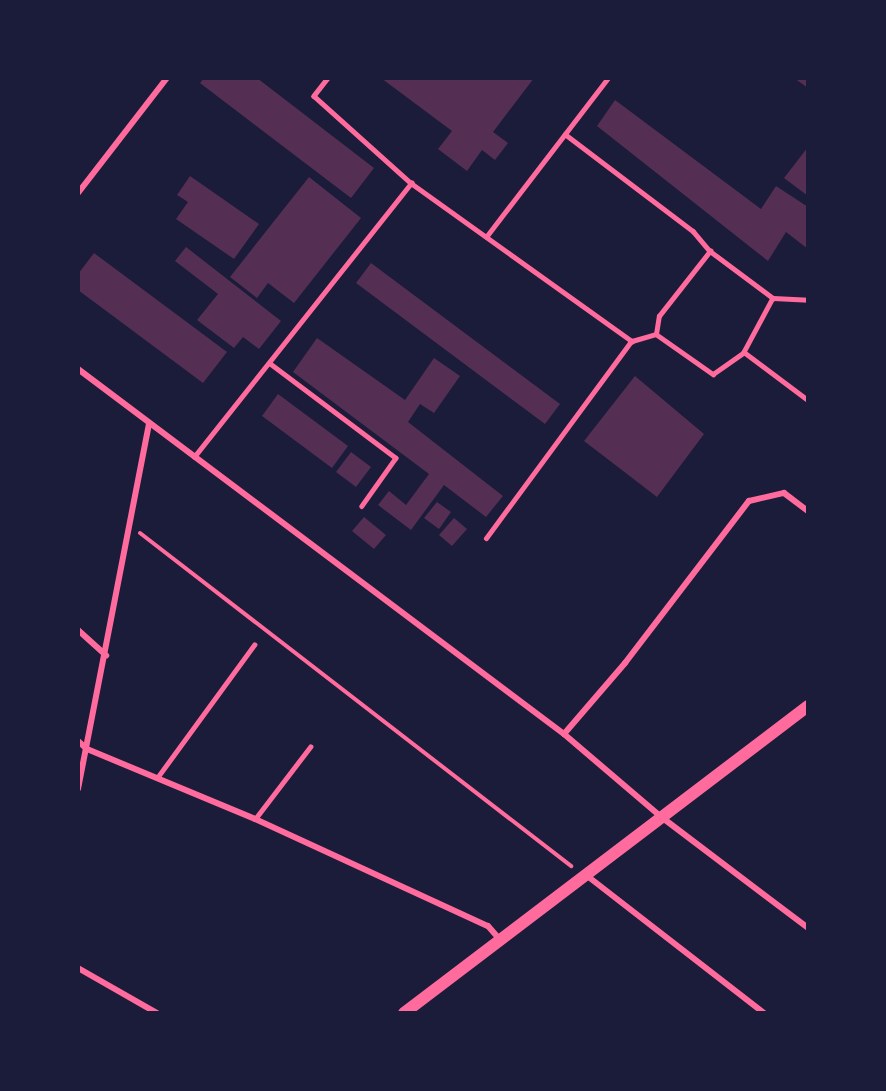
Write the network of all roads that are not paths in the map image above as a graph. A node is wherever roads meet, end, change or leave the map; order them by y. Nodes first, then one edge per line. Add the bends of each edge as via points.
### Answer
1 (167, 78) edge
2 (328, 78) edge
3 (608, 78) edge
4 (565, 134) junction
5 (411, 183) junction
6 (78, 193) edge
7 (486, 237) junction
8 (710, 251) junction
9 (773, 298) junction
10 (808, 300) edge
11 (656, 334) junction
12 (632, 341) junction
13 (744, 352) junction
14 (271, 364) junction
15 (78, 369) edge
16 (808, 400) edge
17 (149, 424) junction
18 (194, 457) junction
19 (362, 506) dead end
20 (808, 511) edge
21 (487, 538) dead end
22 (78, 630) edge
23 (254, 645) dead end
24 (106, 655) junction
25 (808, 706) edge
26 (564, 734) junction
27 (78, 741) edge
28 (310, 747) dead end
29 (87, 749) junction
30 (157, 778) junction
31 (78, 789) edge
32 (660, 816) junction
33 (255, 819) junction
34 (586, 875) junction
35 (808, 928) edge
36 (500, 941) junction
37 (78, 968) edge
38 (157, 1013) edge
39 (404, 1013) edge
40 (764, 1013) edge

1 - 6 street
2 - 5 lane via 314,96
3 - 4 lane
4 - 7 lane
4 - 8 lane via 693,231
5 - 7 lane
5 - 14 lane
7 - 12 lane
8 - 9 lane
8 - 11 lane via 659,316
9 - 10 lane
9 - 13 lane
11 - 12 lane
11 - 13 lane via 713,374
12 - 21 lane
13 - 16 lane
14 - 18 lane
14 - 19 lane via 396,458
15 - 17 street
17 - 18 street
17 - 24 street
18 - 26 street
20 - 26 street via 784,493 749,501
22 - 24 street
23 - 30 lane
24 - 29 street
25 - 32 main road
26 - 32 street
27 - 29 street
28 - 33 lane
29 - 30 street
29 - 31 street
30 - 33 street
32 - 34 main road
32 - 35 street
33 - 36 street via 488,926
34 - 36 main road
34 - 40 street
36 - 39 main road
37 - 38 street

